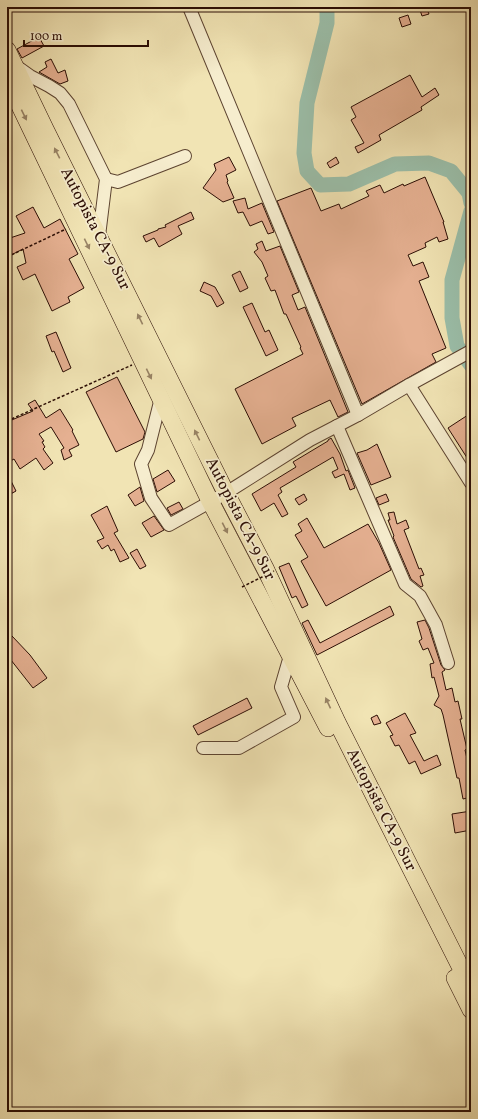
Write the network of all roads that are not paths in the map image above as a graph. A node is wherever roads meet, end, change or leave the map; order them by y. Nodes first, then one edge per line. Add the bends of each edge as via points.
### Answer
1 (189, 7) edge
2 (10, 56) edge
3 (7, 79) edge
4 (185, 156) dead end
5 (106, 179) junction
6 (99, 236) junction
7 (471, 351) edge
8 (409, 385) junction
9 (161, 398) junction
10 (358, 415) junction
11 (337, 426) junction
12 (471, 483) edge
13 (226, 493) junction
14 (210, 501) junction
15 (290, 656) junction
16 (448, 663) dead end
17 (203, 748) dead end
18 (471, 988) edge
19 (471, 1010) edge

1 - 10 street
2 - 5 street via 30,76 60,93 69,104
6 -> 2 highway, Autopista CA-9 Sur
3 -> 9 highway, Autopista CA-9 Sur
4 - 5 street via 118,182
5 - 6 street
13 -> 6 highway, Autopista CA-9 Sur
7 - 8 street
8 - 10 street
8 - 12 street
9 - 14 highway, Autopista CA-9 Sur
9 - 14 street via 148,450 141,464 151,498 169,525
10 - 11 street
11 - 13 street
11 - 16 street via 405,584 420,596 436,625
13 - 14 street
18 -> 13 highway, Autopista CA-9 Sur via 337,722 266,570
14 -> 15 highway, Autopista CA-9 Sur
15 - 17 street via 280,687 294,717 239,748
15 - 19 highway, Autopista CA-9 Sur via 367,801

